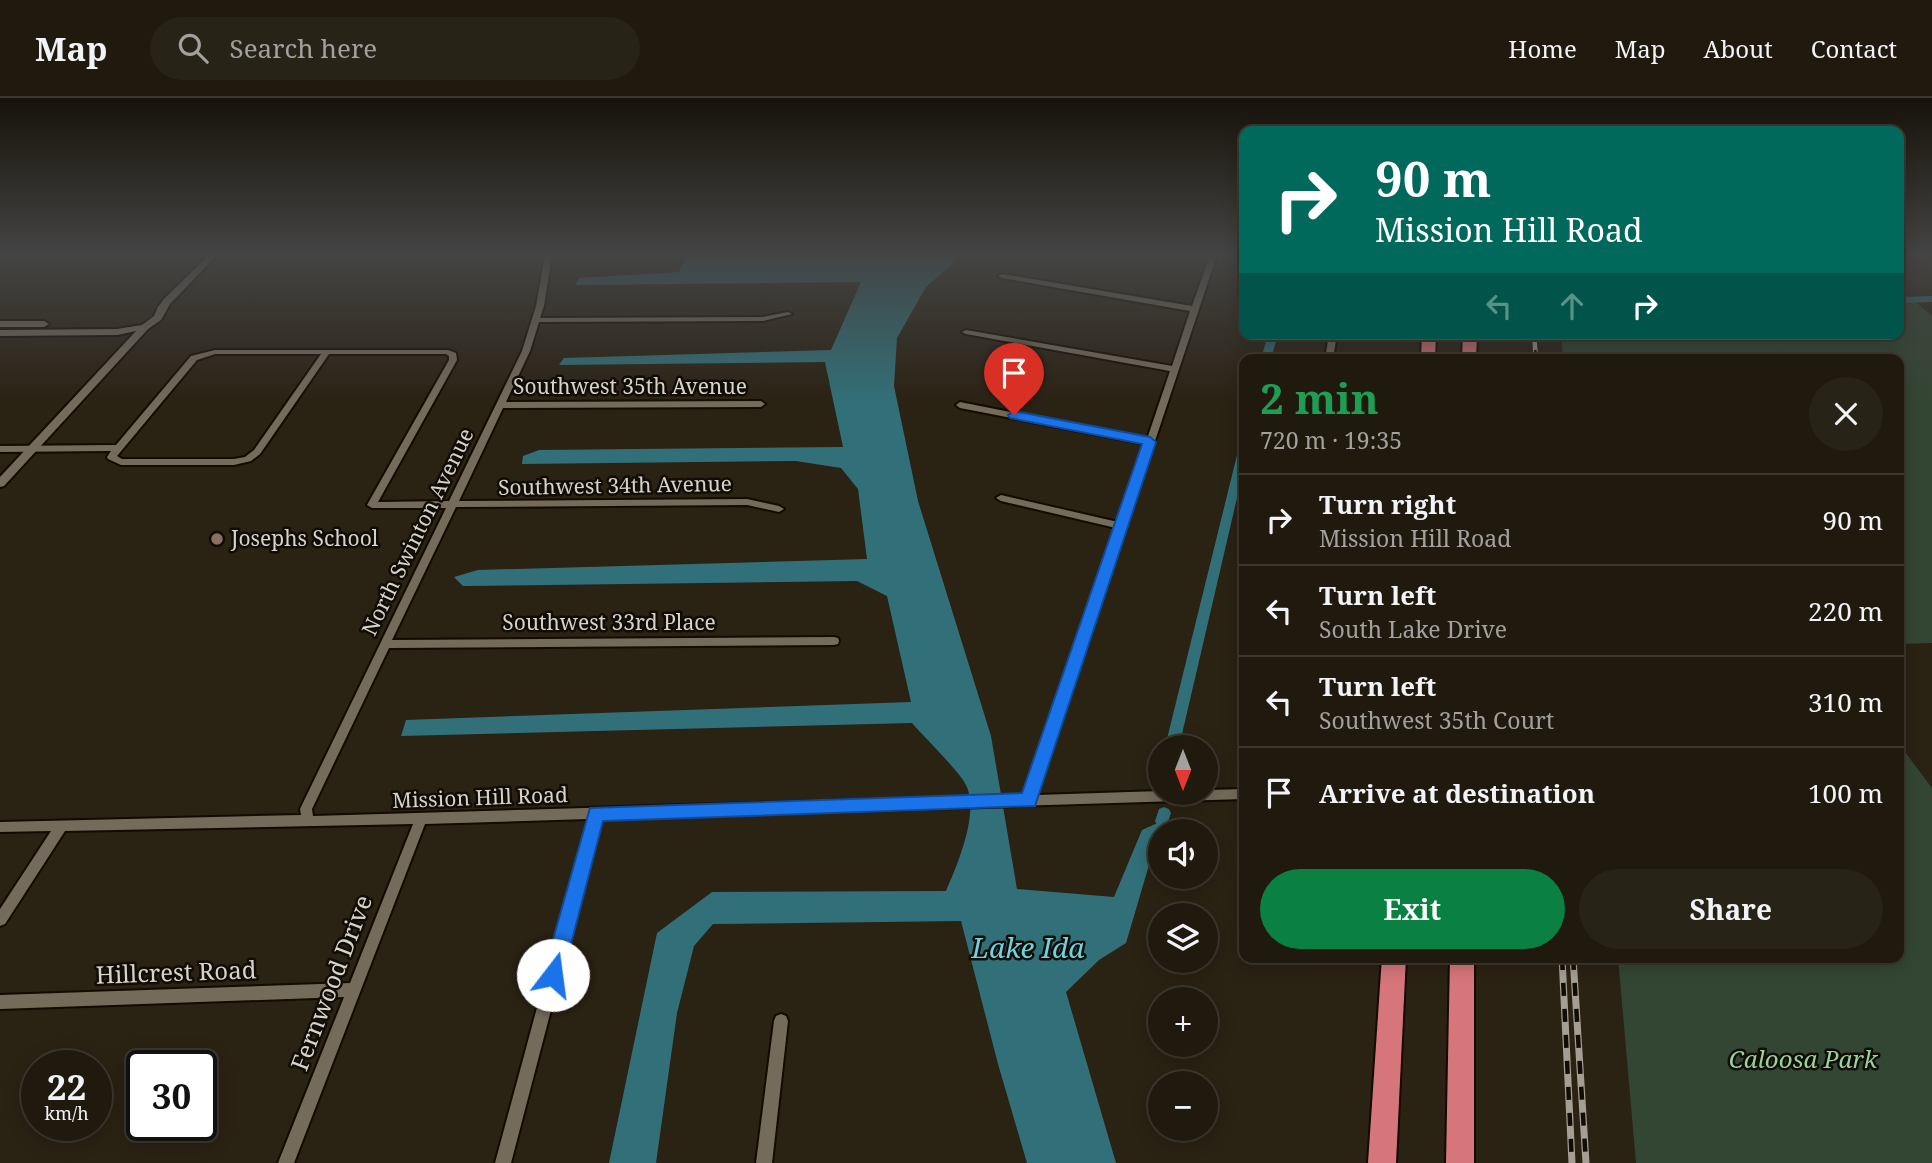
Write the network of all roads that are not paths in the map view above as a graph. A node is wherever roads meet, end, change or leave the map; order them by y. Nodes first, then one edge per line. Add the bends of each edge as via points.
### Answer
1 (165, 305) edge
2 (540, 305) edge
3 (1170, 305) edge
4 (1196, 305) edge
5 (1195, 309) junction
6 (788, 314) dead end
7 (537, 320) junction
8 (0, 324) edge
9 (145, 327) junction
10 (966, 332) dead end
11 (0, 333) edge
12 (327, 352) junction
13 (1175, 369) junction
14 (761, 404) dead end
15 (500, 405) junction
16 (960, 405) dead end
17 (1150, 442) junction
18 (119, 448) junction
19 (0, 449) edge
20 (33, 449) junction
21 (0, 484) edge
22 (1002, 498) dead end
23 (452, 506) junction
24 (779, 509) dead end
25 (1122, 526) junction
26 (834, 641) dead end
27 (385, 644) junction
28 (1239, 794) edge
29 (1029, 801) junction
30 (596, 814) junction
31 (421, 819) junction
32 (307, 820) junction
33 (0, 827) edge
34 (61, 827) junction
35 (0, 920) edge
36 (1394, 963) edge
37 (1462, 963) edge
38 (354, 990) junction
39 (0, 1002) edge
40 (781, 1021) dead end
41 (286, 1163) edge
42 (502, 1163) edge
43 (764, 1163) edge
44 (1382, 1163) edge
45 (1460, 1163) edge

1 - 9 street via 158,318
2 - 7 street, North Swinton Avenue
3 - 5 street
4 - 5 street
5 - 13 street
6 - 7 street
7 - 15 street, North Swinton Avenue
8 - 9 street
9 - 11 street via 117,332
9 - 20 street
10 - 13 street
12 - 18 street via 215,352 194,358
12 - 18 street via 248,459 234,463 121,462 111,457
12 - 23 street, Southwest 34th Avenue via 453,355 372,505
13 - 17 street
14 - 15 street, Southwest 35th Avenue
15 - 23 street, North Swinton Avenue
16 - 17 street
17 - 25 street
18 - 20 street
19 - 20 street
20 - 21 street
22 - 25 street
23 - 24 street, Southwest 34th Avenue via 747,502
23 - 27 street, North Swinton Avenue
25 - 29 street
26 - 27 street, Southwest 33rd Place
27 - 32 street, North Swinton Avenue via 306,809
28 - 29 street, Mission Hill Road
29 - 30 street, Mission Hill Road
30 - 31 street, Mission Hill Road
30 - 42 street
31 - 32 street, Mission Hill Road
31 - 38 street, Fernwood Drive
32 - 34 street, Mission Hill Road
33 - 34 street, Mission Hill Road
34 - 35 street
36 - 44 highway
37 - 45 highway
38 - 39 street, Hillcrest Road
38 - 41 street, Fernwood Drive
40 - 43 street

